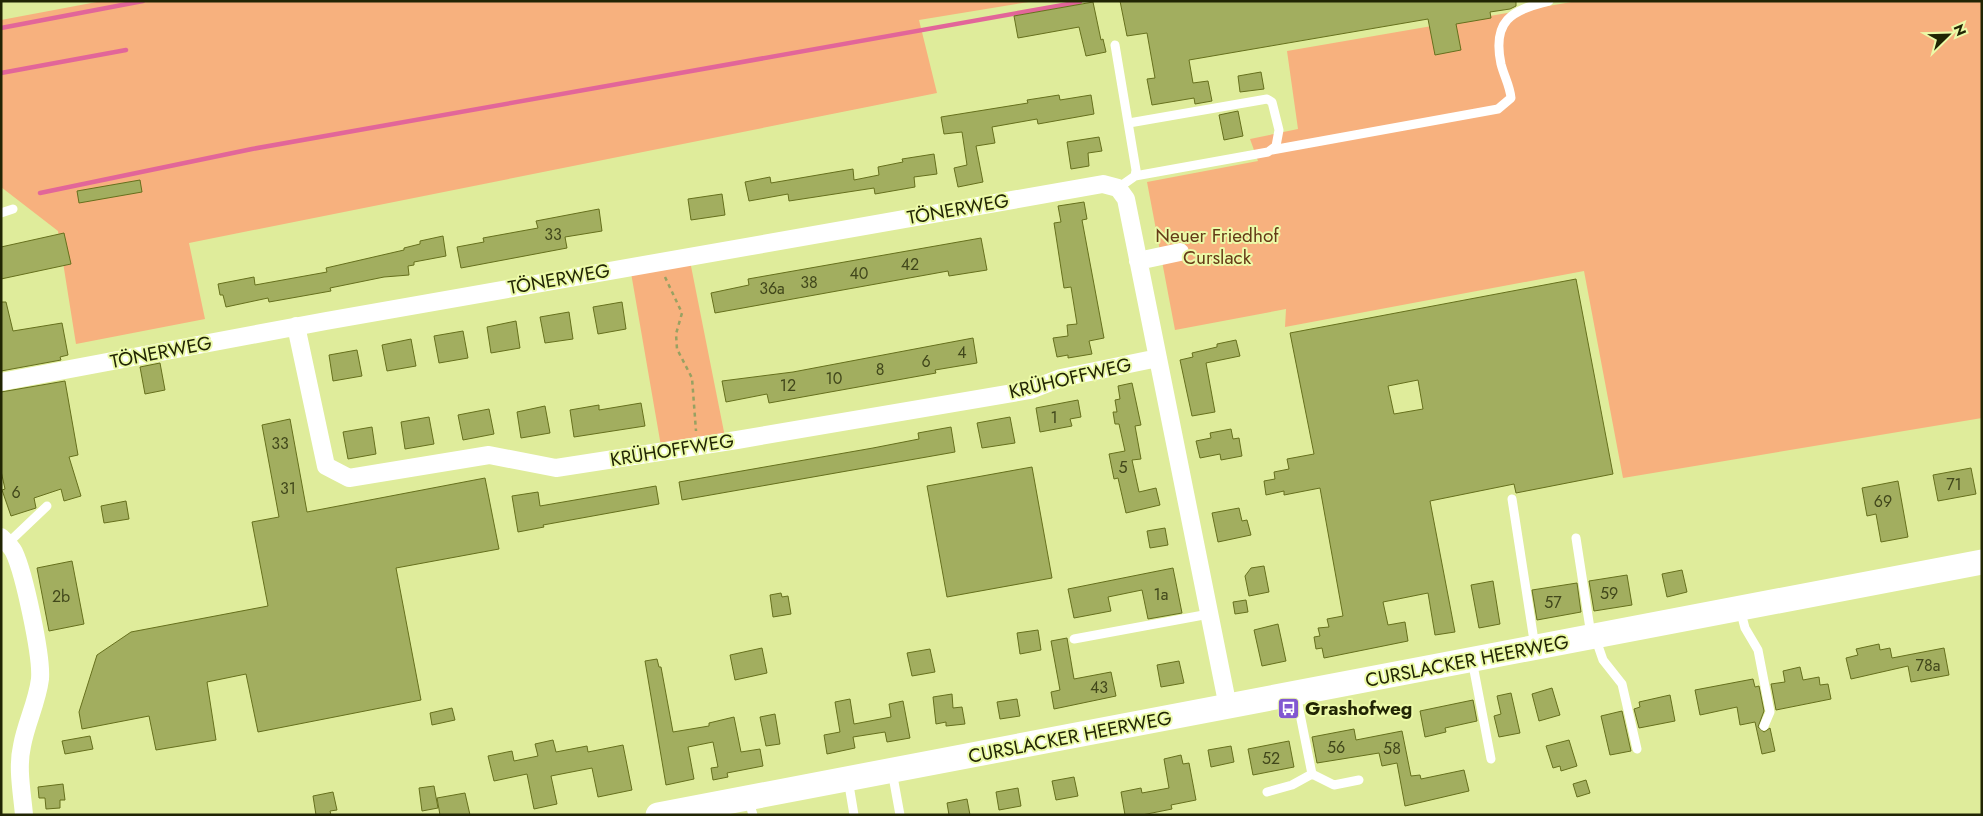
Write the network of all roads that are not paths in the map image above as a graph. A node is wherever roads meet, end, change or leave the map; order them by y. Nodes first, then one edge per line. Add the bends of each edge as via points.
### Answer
1 (1550, 1) edge
2 (1115, 45) dead end
3 (1129, 123) junction
4 (1272, 150) junction
5 (1135, 176) junction
6 (1118, 188) junction
7 (13, 209) dead end
8 (1, 213) edge
9 (1180, 252) dead end
10 (1138, 261) junction
11 (296, 326) junction
12 (1158, 358) junction
13 (1, 382) edge
14 (1512, 499) dead end
15 (47, 506) dead end
16 (1576, 538) dead end
17 (4, 540) edge
18 (1982, 562) edge
19 (1740, 609) junction
20 (1209, 614) junction
21 (1593, 637) junction
22 (1074, 639) dead end
23 (1535, 648) junction
24 (1472, 660) junction
25 (1296, 694) junction
26 (1228, 707) junction
27 (1764, 726) dead end
28 (1637, 749) dead end
29 (1491, 759) dead end
30 (892, 771) junction
31 (1312, 774) junction
32 (848, 779) junction
33 (1359, 780) dead end
34 (1266, 792) dead end
35 (751, 806) edge
36 (24, 815) edge
37 (658, 815) edge
38 (854, 815) edge
39 (900, 815) edge

1 - 4 lane via 1520,8 1498,38 1501,66 1511,89 1511,98 1498,109
2 - 3 lane
3 - 4 lane via 1270,99 1278,130 1278,140
3 - 5 lane
4 - 5 lane
5 - 6 lane
6 - 10 street via 1126,199
6 - 11 street, TÖNERWEG via 1103,184
7 - 8 lane
9 - 10 street
10 - 12 street
11 - 12 street, KRÜHOFFWEG via 326,466 349,478 489,455 556,468 1030,390 1061,378
11 - 13 street, TÖNERWEG
12 - 20 street
14 - 23 lane
15 - 17 lane
16 - 21 lane
17 - 36 street via 13,551 32,618 40,677 19,764
18 - 19 main road, CURSLACKER HEERWEG
19 - 21 main road, CURSLACKER HEERWEG
19 - 27 lane via 1745,628 1758,650 1770,712
20 - 22 lane
20 - 26 street
21 - 23 main road, CURSLACKER HEERWEG
21 - 28 lane via 1603,660 1622,684
23 - 24 main road, CURSLACKER HEERWEG
24 - 25 main road, CURSLACKER HEERWEG
24 - 29 lane
25 - 26 main road, CURSLACKER HEERWEG
25 - 31 lane
26 - 30 main road, CURSLACKER HEERWEG
30 - 32 main road, CURSLACKER HEERWEG
30 - 39 lane
31 - 33 lane via 1334,785
31 - 34 lane via 1292,785
32 - 35 main road, CURSLACKER HEERWEG
32 - 38 lane
35 - 37 main road, CURSLACKER HEERWEG

